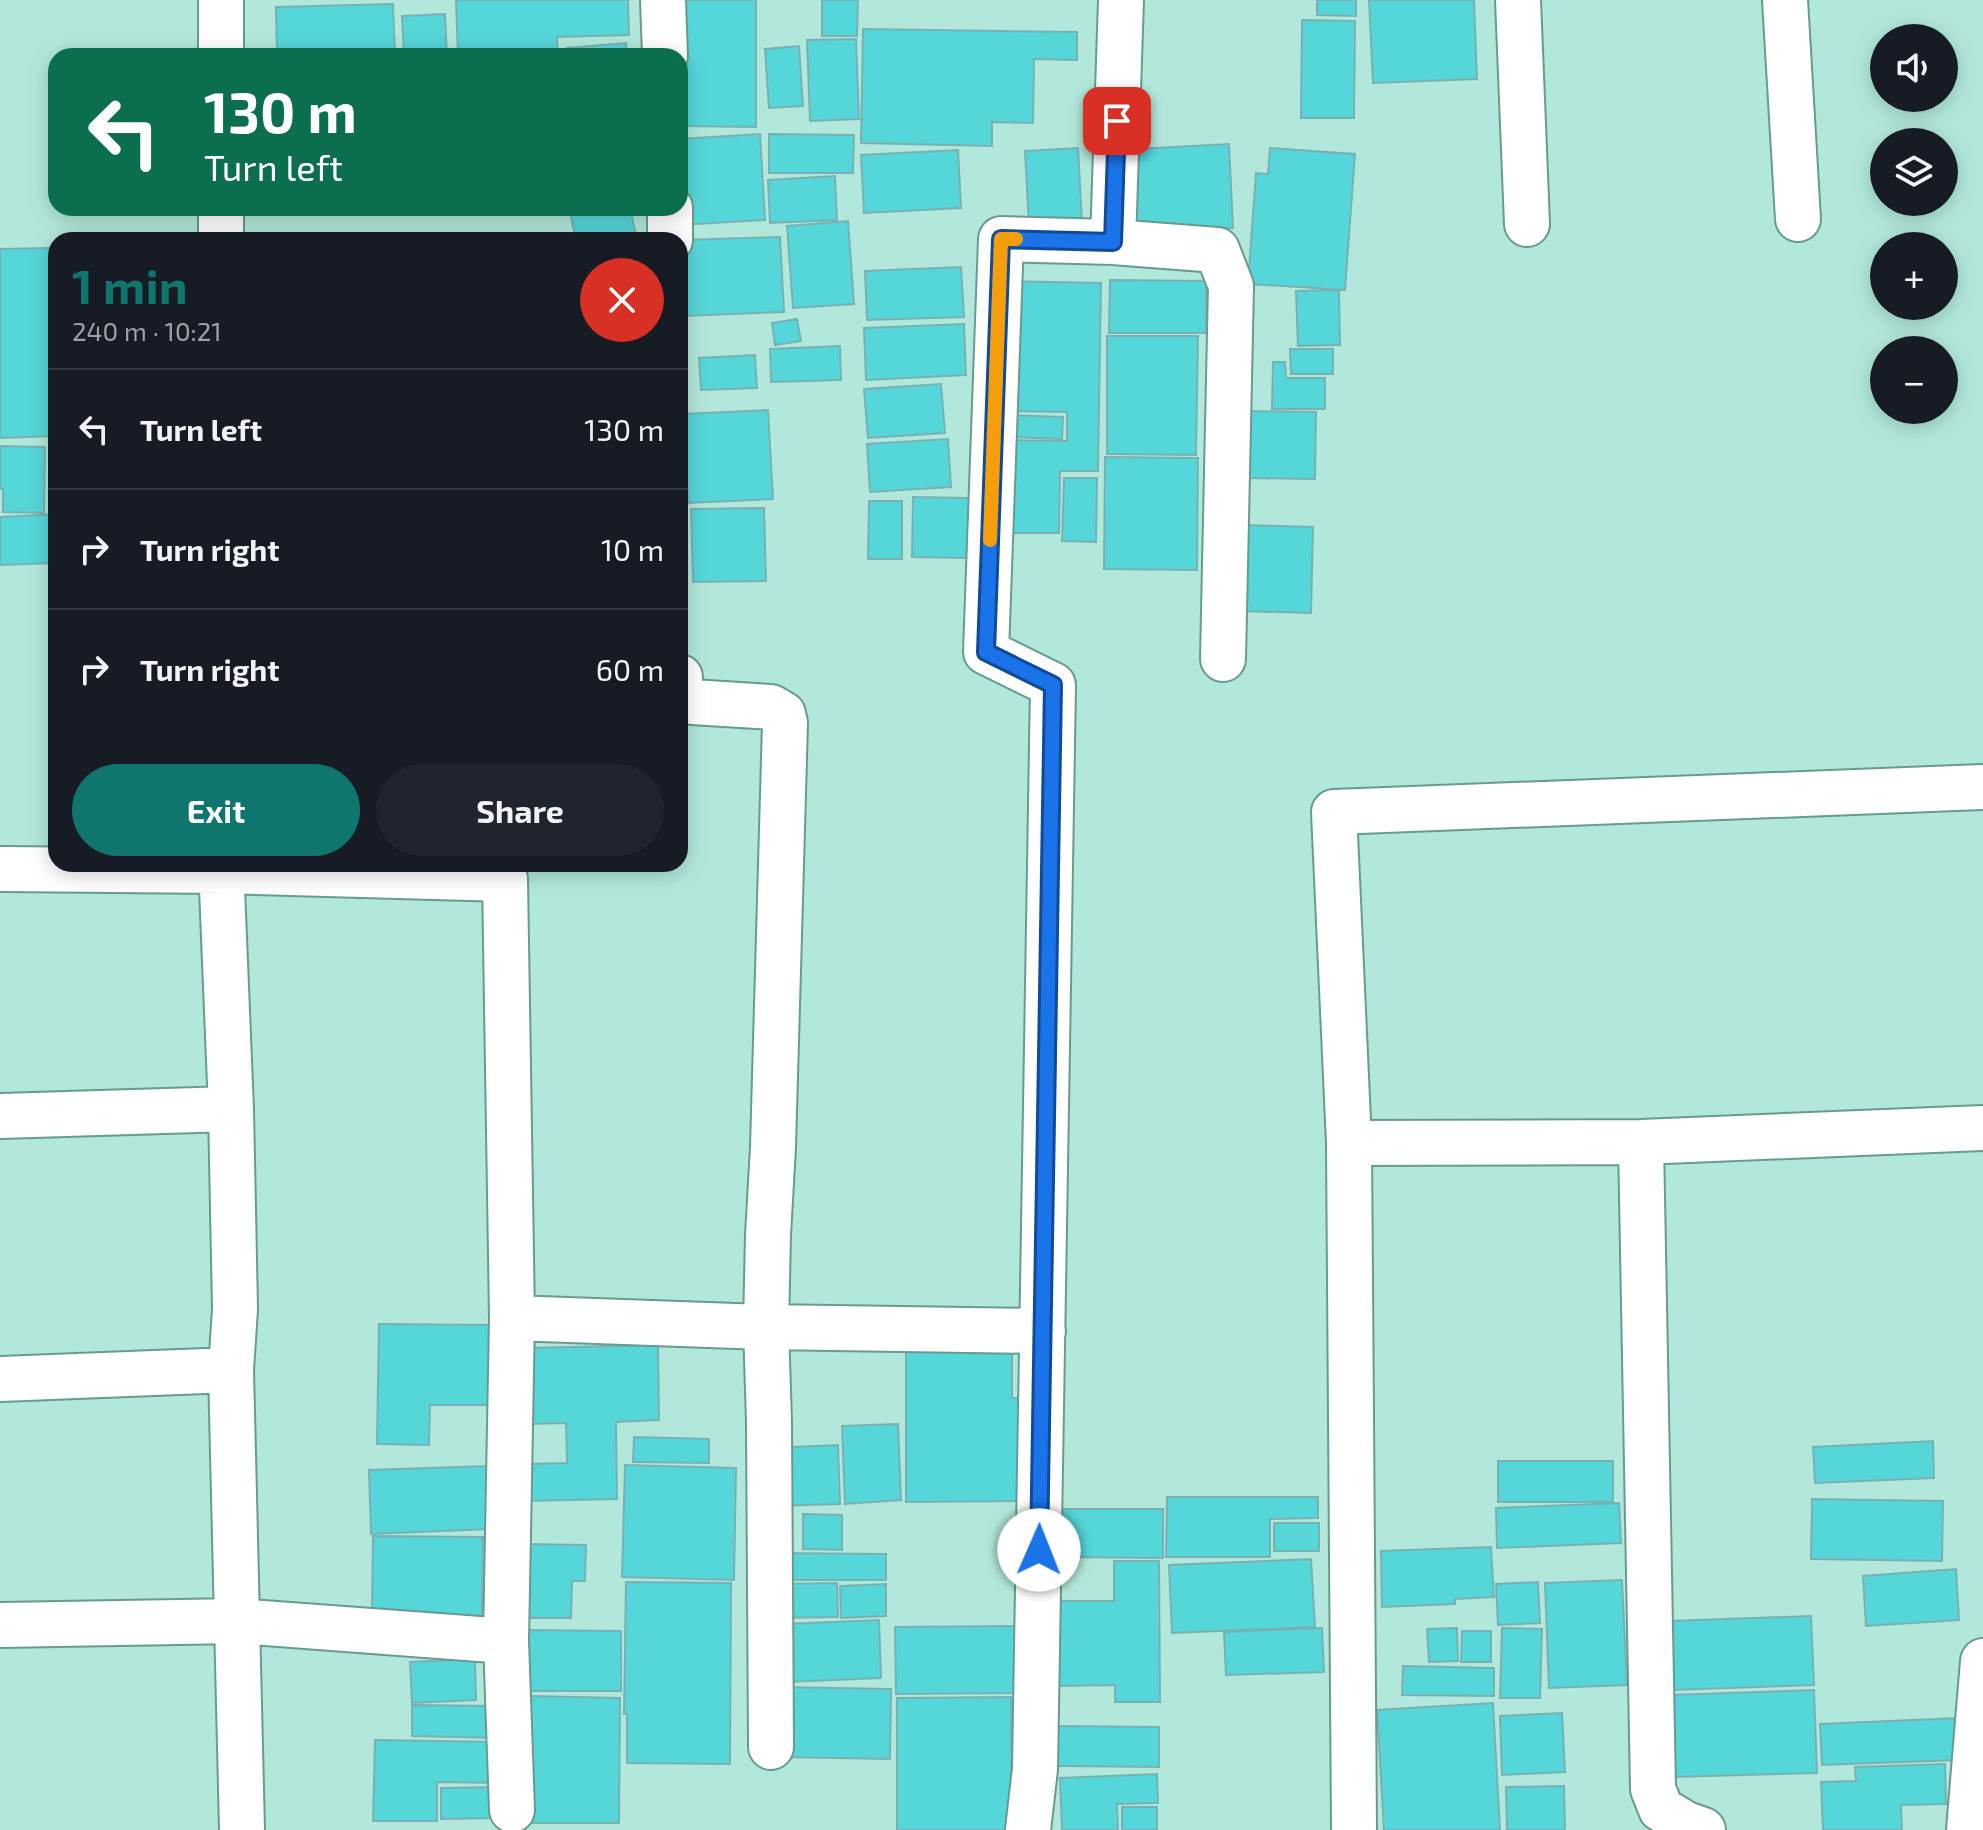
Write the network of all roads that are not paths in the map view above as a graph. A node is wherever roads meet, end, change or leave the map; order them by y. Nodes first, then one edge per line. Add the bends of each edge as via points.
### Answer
1 (221, 0) edge
2 (663, 0) edge
3 (1121, 0) edge
4 (1518, 0) edge
5 (1785, 0) edge
6 (221, 48) edge
7 (665, 48) edge
8 (1798, 219) dead end
9 (1527, 224) dead end
10 (1113, 242) junction
11 (1223, 659) dead end
12 (688, 700) edge
13 (1983, 787) edge
14 (0, 869) edge
15 (48, 869) edge
16 (221, 872) edge
17 (324, 872) edge
18 (231, 1109) junction
19 (0, 1116) edge
20 (1983, 1128) edge
21 (1641, 1142) junction
22 (1349, 1143) junction
23 (512, 1318) junction
24 (766, 1327) junction
25 (1043, 1331) junction
26 (231, 1370) junction
27 (0, 1379) edge
28 (238, 1621) junction
29 (0, 1625) edge
30 (506, 1641) junction
31 (1983, 1661) edge
32 (771, 1747) dead end
33 (512, 1810) dead end
34 (242, 1830) edge
35 (1028, 1830) edge
36 (1354, 1830) edge
37 (1703, 1830) edge
38 (1969, 1830) edge

1 - 6 street
2 - 7 street
3 - 10 street
4 - 9 street
5 - 8 street
10 - 11 street via 1217,250 1231,286
10 - 25 street via 1001,239 986,652 1053,685
12 - 24 street via 771,707 783,714 785,723
13 - 22 street via 1334,812
14 - 15 street
16 - 18 street
17 - 23 street via 505,879
18 - 19 street
18 - 26 street
20 - 21 street
21 - 22 street
21 - 37 street via 1653,1789 1661,1809
22 - 36 street
23 - 24 street
23 - 30 street
24 - 25 street
24 - 32 street
25 - 35 street via 1035,1769
26 - 27 street
26 - 28 street
28 - 29 street
28 - 30 street
28 - 34 street
30 - 33 street
31 - 38 street

